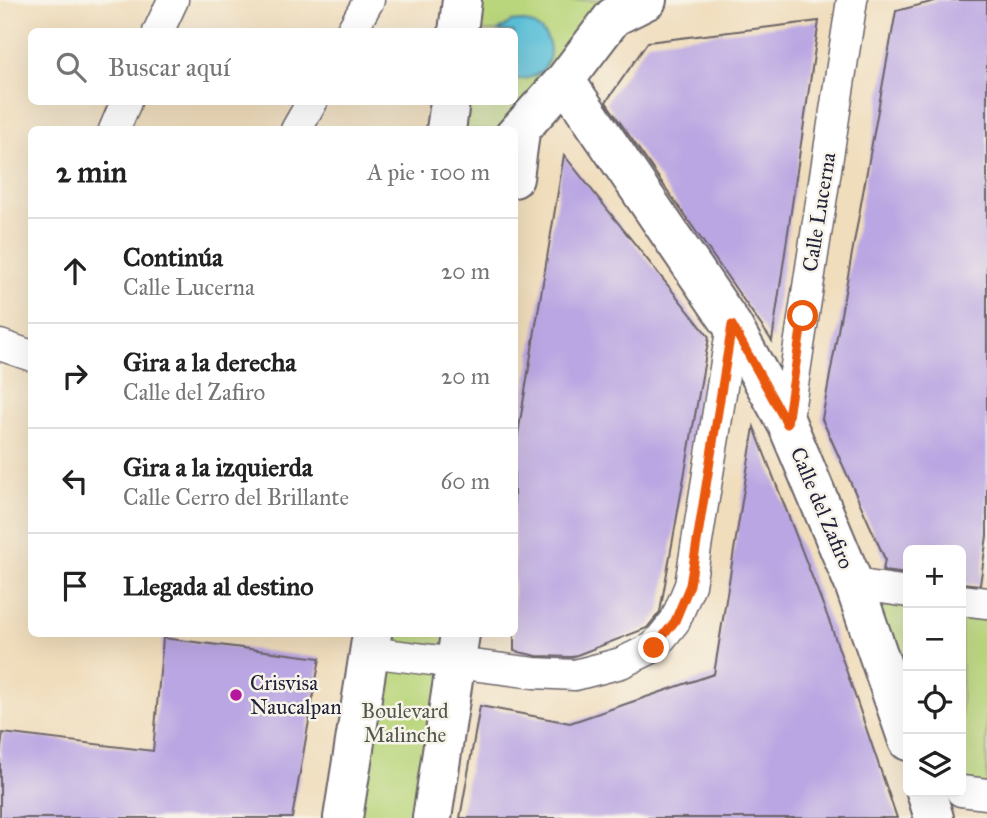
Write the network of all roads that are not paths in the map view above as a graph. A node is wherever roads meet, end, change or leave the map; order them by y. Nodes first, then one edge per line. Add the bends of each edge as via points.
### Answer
1 (173, 0) edge
2 (369, 0) edge
3 (462, 0) edge
4 (647, 0) edge
5 (852, 0) edge
6 (612, 8) edge
7 (160, 28) edge
8 (353, 28) edge
9 (458, 28) edge
10 (565, 80) junction
11 (126, 105) edge
12 (310, 105) edge
13 (116, 126) edge
14 (298, 126) edge
15 (518, 133) edge
16 (732, 325) junction
17 (0, 345) edge
18 (28, 355) edge
19 (787, 424) junction
20 (854, 584) junction
21 (903, 591) edge
22 (966, 601) edge
23 (987, 603) edge
24 (370, 643) edge
25 (458, 647) edge
26 (906, 734) edge
27 (966, 792) edge
28 (987, 794) edge
29 (928, 797) edge
30 (343, 818) edge
31 (432, 818) edge
32 (934, 818) edge

1 - 7 street
2 - 8 street
3 - 9 street
4 - 6 street
5 - 19 street, Calle Lucerna
6 - 10 street
10 - 15 street
10 - 16 street, Calle del Zafiro
11 - 13 street
12 - 14 street
16 - 19 street, Calle del Zafiro
16 - 25 street via 690,585 675,621 654,648 621,663 575,675 534,673
17 - 18 street
19 - 20 street, Calle del Zafiro
20 - 21 street
20 - 26 street, Calle del Zafiro
22 - 23 street
24 - 25 street
24 - 30 street
25 - 31 street
27 - 28 street
29 - 32 street

